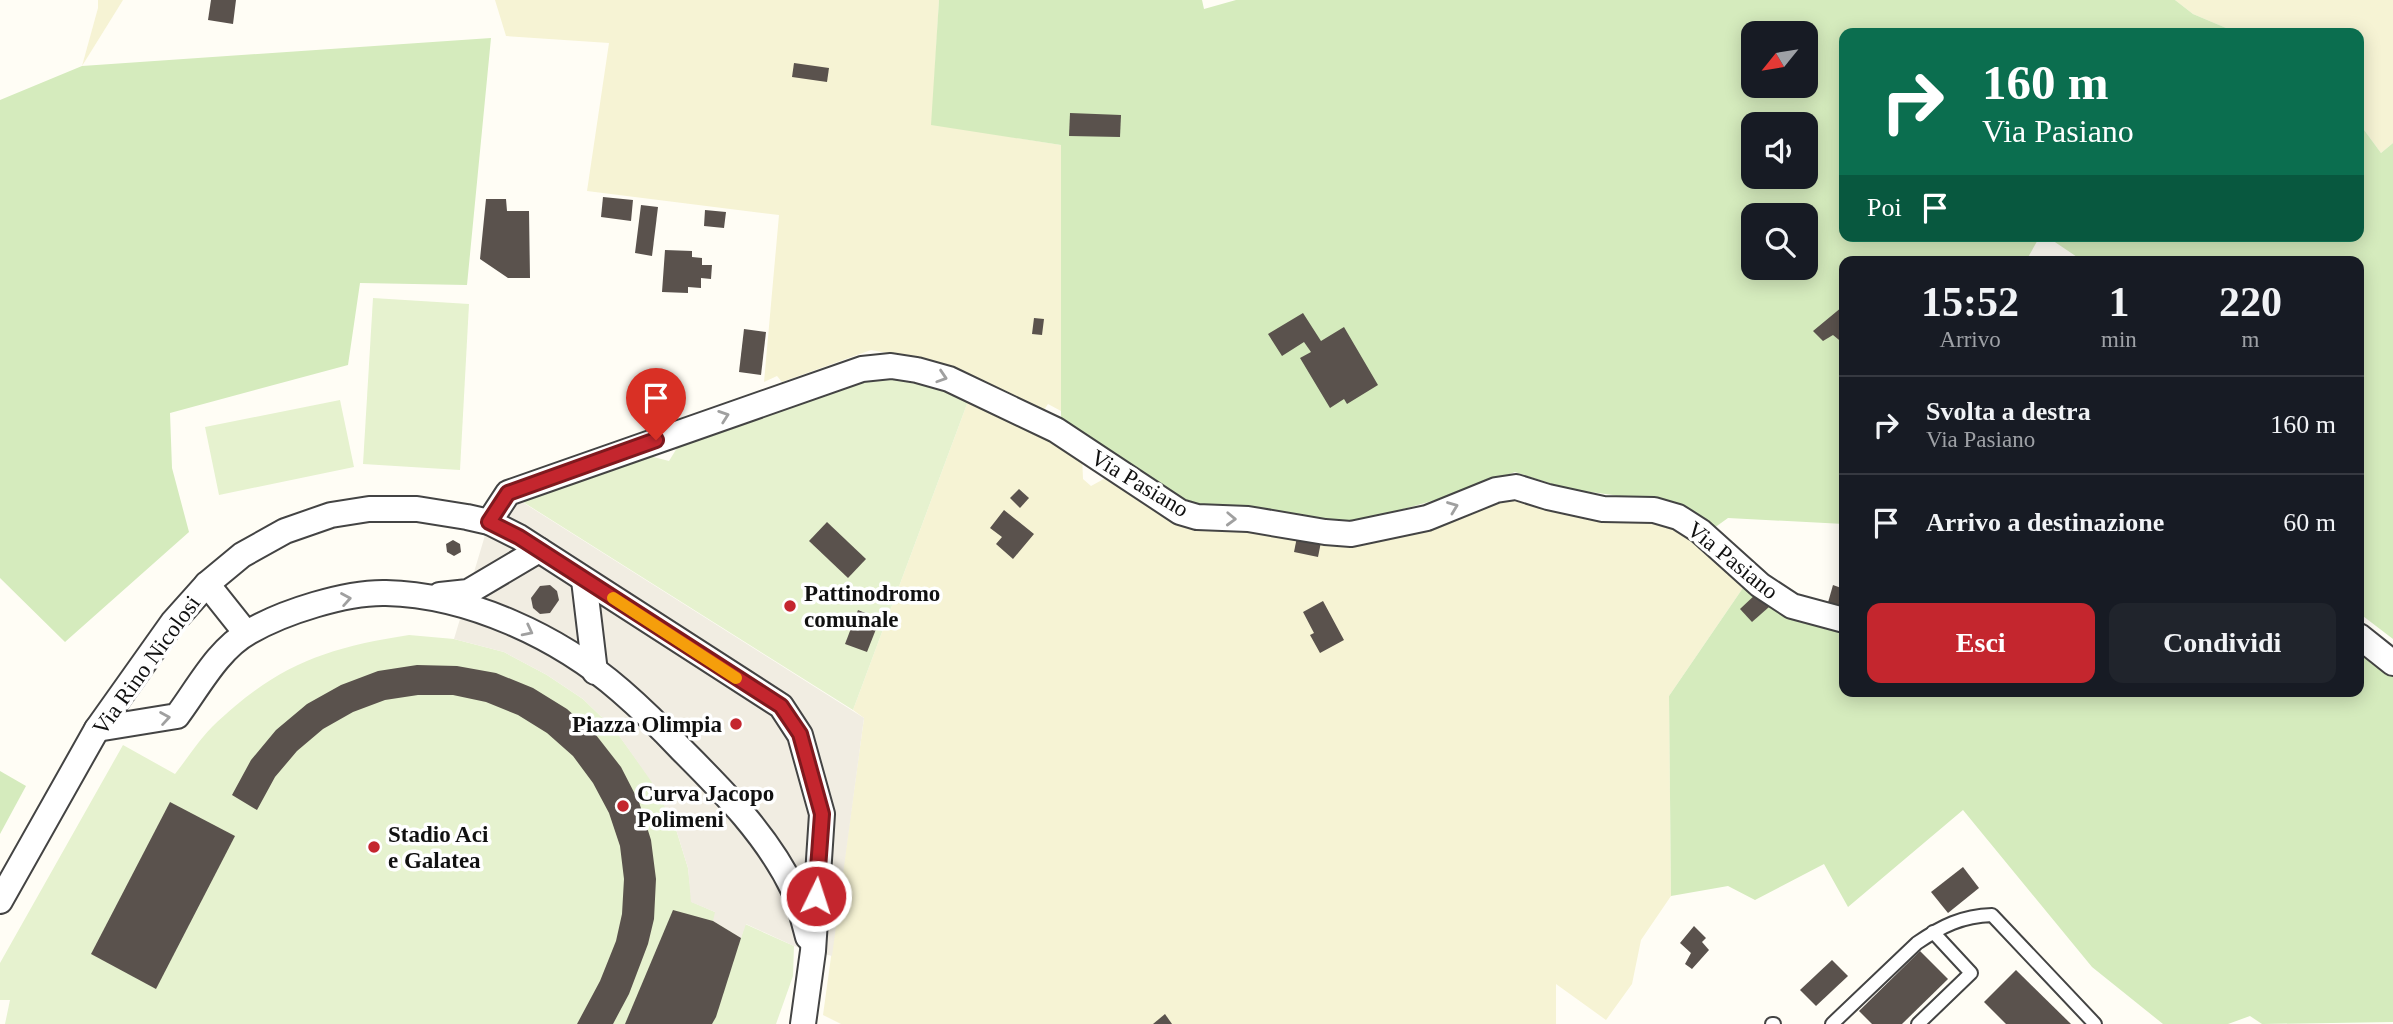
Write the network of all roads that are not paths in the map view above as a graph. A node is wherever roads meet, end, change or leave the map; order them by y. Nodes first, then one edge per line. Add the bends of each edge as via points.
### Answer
1 (489, 522) junction
2 (539, 550) junction
3 (584, 580) junction
4 (207, 584) junction
5 (426, 597) junction
6 (1839, 619) edge
7 (246, 633) junction
8 (2364, 640) edge
9 (2393, 663) edge
10 (595, 672) junction
11 (97, 729) junction
12 (0, 901) edge
13 (1933, 932) junction
14 (813, 951) junction
15 (803, 1024) edge
16 (1832, 1024) edge
17 (1918, 1024) edge
18 (2095, 1024) edge

1 - 2 street, Via Rino Nicolosi
1 - 4 street, Via Rino Nicolosi via 417,509 331,515 285,531 242,555
1 -> 6 street, Via Pasiano via 508,493 862,369 891,366 949,379 1056,430 1180,512 1197,517 1248,519 1351,534 1427,517 1496,490 1516,487 1603,509 1654,510 1678,517 1792,606
2 - 3 street, Via Rino Nicolosi
2 - 5 street via 468,592
3 - 10 street
3 - 14 street, Via Rino Nicolosi via 781,706 800,734 822,814
4 - 7 street
4 - 11 street, Via Rino Nicolosi via 173,622
7 -> 5 street via 295,611 341,599 383,593
5 -> 10 street via 464,605 519,626
11 -> 7 street via 177,716 213,663
8 - 9 street
10 - 14 street via 620,690 732,800 794,892
11 - 12 street, Via Rino Nicolosi
13 - 16 lane
13 - 17 lane via 1971,973
13 - 18 lane via 1970,915 1992,915
14 - 15 street, Via Rino Nicolosi

